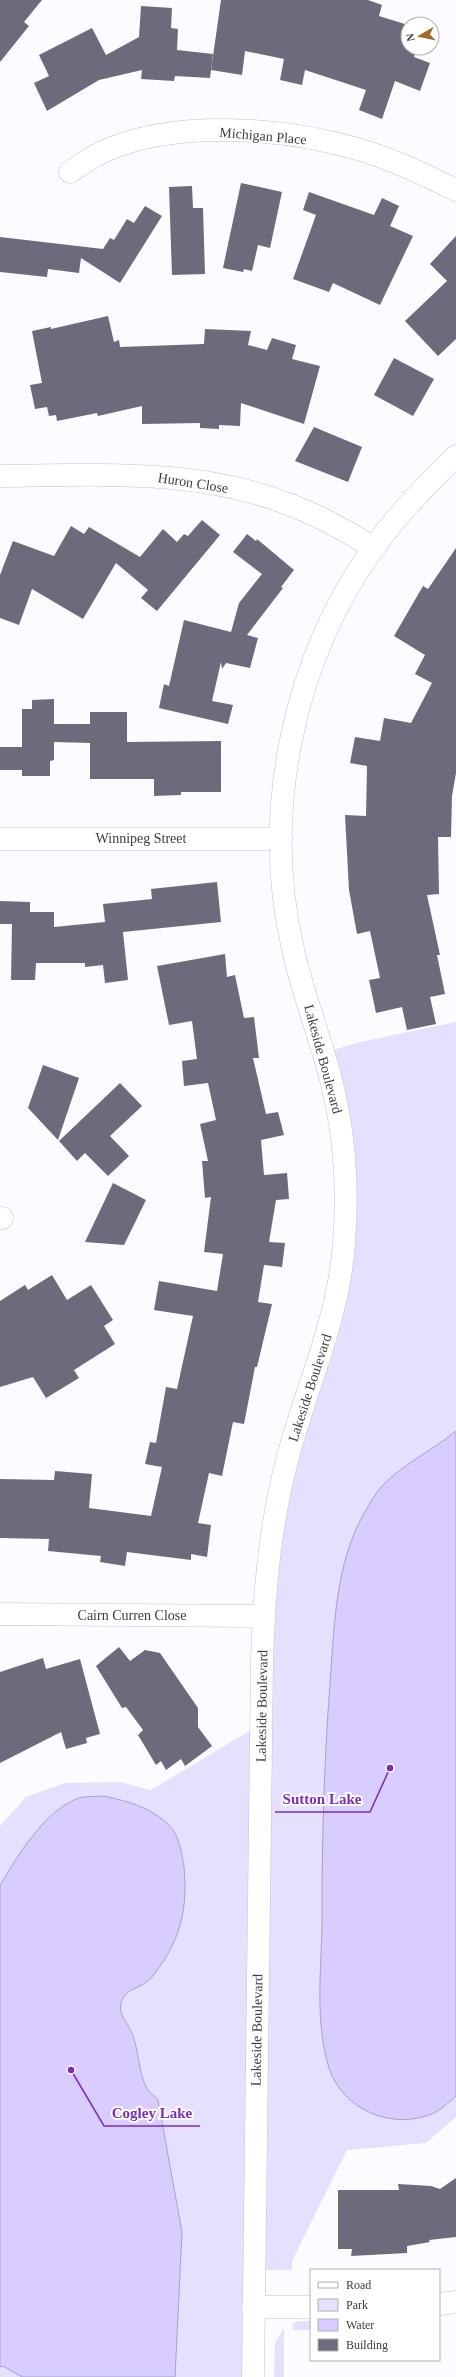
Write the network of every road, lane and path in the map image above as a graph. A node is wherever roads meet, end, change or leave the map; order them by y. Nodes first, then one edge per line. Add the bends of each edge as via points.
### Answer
1 (70, 172) dead end
2 (456, 190) edge
3 (456, 456) edge
4 (0, 476) edge
5 (374, 548) junction
6 (0, 839) edge
7 (281, 839) junction
8 (0, 1614) edge
9 (264, 1616) junction
10 (456, 2302) edge
11 (440, 2304) edge
12 (253, 2307) junction
13 (310, 2307) edge
14 (253, 2377) edge

1 - 2 street, Michigan Place via 106,150 157,135 206,131 254,132 291,135 360,150 419,172
3 - 5 street, Lakeside Boulevard via 420,492
4 - 5 street, Huron Close via 137,475 200,482 245,491 292,505 342,528
5 - 7 street, Lakeside Boulevard via 328,627 301,702 284,782
6 - 7 street, Winnipeg Street
7 - 9 street, Lakeside Boulevard via 285,905 292,946 332,1082 340,1124 346,1195 344,1242 337,1296 327,1337 300,1415 278,1496 271,1536
8 - 9 street, Cairn Curren Close
9 - 12 street, Lakeside Boulevard
10 - 11 street
12 - 13 street
12 - 14 street, Lakeside Boulevard

